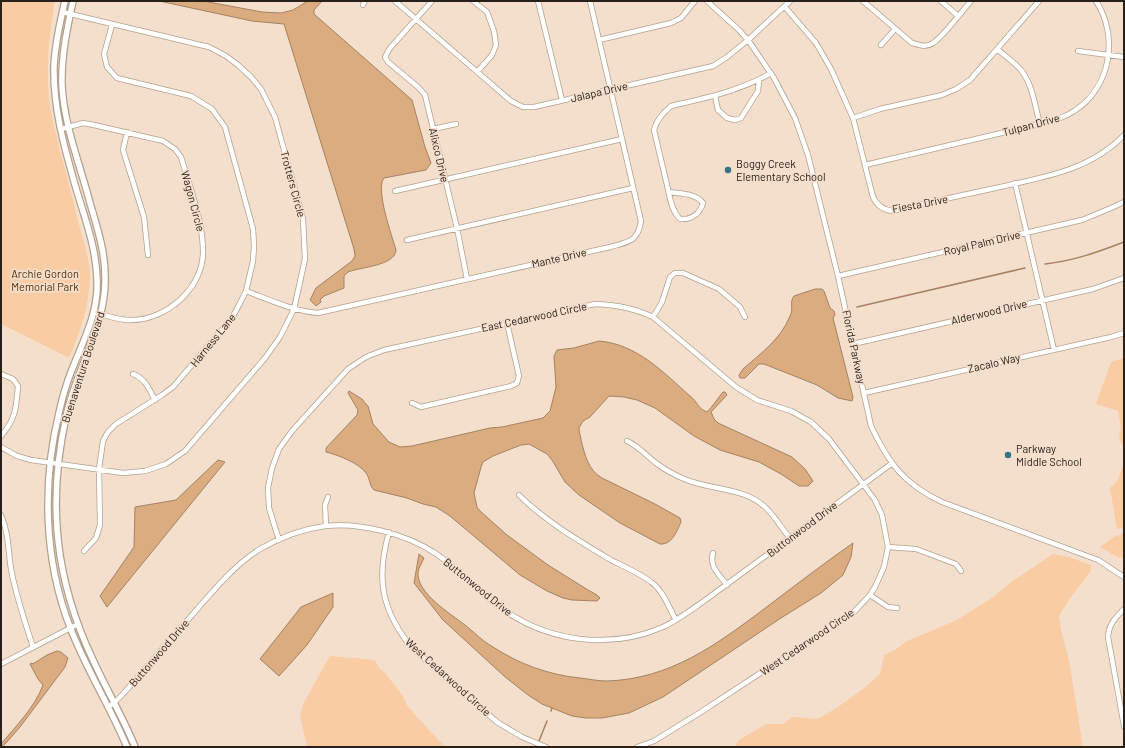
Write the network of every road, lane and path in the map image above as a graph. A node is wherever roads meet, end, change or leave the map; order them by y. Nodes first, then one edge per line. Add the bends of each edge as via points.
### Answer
1 (65, 1) edge
2 (73, 1) edge
3 (395, 1) edge
4 (432, 1) edge
5 (474, 1) edge
6 (538, 1) edge
7 (590, 1) edge
8 (695, 1) edge
9 (707, 1) edge
10 (790, 1) edge
11 (863, 1) edge
12 (941, 1) edge
13 (971, 1) edge
14 (1039, 1) edge
15 (1096, 1) edge
16 (784, 7) junction
17 (62, 12) junction
18 (70, 14) junction
19 (958, 16) junction
20 (416, 19) junction
21 (112, 25) junction
22 (895, 29) junction
23 (599, 40) junction
24 (748, 40) junction
25 (881, 45) dead end
26 (997, 49) junction
27 (1078, 51) dead end
28 (1109, 55) junction
29 (1124, 57) edge
30 (477, 72) junction
31 (771, 74) junction
32 (759, 80) junction
33 (611, 89) junction
34 (715, 96) junction
35 (562, 100) junction
36 (853, 118) junction
37 (456, 124) dead end
38 (1040, 124) junction
39 (68, 127) junction
40 (61, 128) junction
41 (433, 129) junction
42 (127, 132) junction
43 (1124, 135) edge
44 (622, 139) junction
45 (865, 165) junction
46 (445, 180) junction
47 (1015, 183) junction
48 (633, 188) junction
49 (395, 191) dead end
50 (669, 192) junction
51 (1124, 202) edge
52 (457, 228) junction
53 (1027, 232) junction
54 (407, 240) dead end
55 (148, 255) dead end
56 (838, 276) junction
57 (1124, 278) edge
58 (467, 279) junction
59 (246, 291) junction
60 (1043, 300) junction
61 (294, 309) junction
62 (94, 312) junction
63 (102, 315) junction
64 (653, 317) junction
65 (745, 317) dead end
66 (506, 323) junction
67 (1124, 333) edge
68 (853, 344) junction
69 (1054, 350) junction
70 (1, 374) edge
71 (132, 374) dead end
72 (864, 393) junction
73 (155, 400) junction
74 (412, 403) dead end
75 (1, 436) edge
76 (627, 441) dead end
77 (1, 447) edge
78 (50, 463) junction
79 (58, 463) junction
80 (891, 464) junction
81 (99, 469) junction
82 (863, 484) junction
83 (519, 495) dead end
84 (328, 497) dead end
85 (1, 515) edge
86 (326, 526) junction
87 (389, 532) junction
88 (790, 538) junction
89 (279, 540) junction
90 (888, 547) junction
91 (84, 550) dead end
92 (713, 553) dead end
93 (961, 571) dead end
94 (1124, 577) edge
95 (726, 584) junction
96 (870, 595) junction
97 (897, 608) dead end
98 (1124, 609) edge
99 (676, 620) junction
100 (78, 624) junction
101 (70, 628) junction
102 (33, 647) junction
103 (1, 664) edge
104 (114, 703) junction
105 (108, 707) junction
106 (1124, 726) edge
107 (127, 747) edge
108 (135, 747) edge
109 (546, 747) edge
110 (637, 747) edge

1 - 17 main road, Buenaventura Boulevard
2 - 18 main road, Buenaventura Boulevard
3 - 20 street, Jalapa Drive
4 - 20 street
5 - 30 street via 487,12 494,30 496,45 492,55
6 - 35 street
7 - 23 street, Mante Drive
8 - 23 street via 681,18 671,23
9 - 24 street, Florida Parkway
10 - 16 street, Jalapa Drive
11 - 22 street
12 - 19 street
13 - 19 street
14 - 26 street
15 - 28 street, Tulpan Drive via 1108,28
16 - 24 street, Jalapa Drive
16 - 36 street, Fiesta Drive via 816,43
17 - 18 street, Trotters Circle
17 - 40 main road, Buenaventura Boulevard via 54,65 56,104
18 - 21 street, Trotters Circle
18 - 39 main road, Buenaventura Boulevard via 62,79
19 - 22 street via 932,44 922,46 912,43
20 - 30 street, Jalapa Drive
20 - 41 street, Alixco Drive via 385,57 425,95
21 - 59 street, Harness Lane via 104,54 107,67 117,78 191,96 212,109 224,127 253,229 253,261
21 - 61 street, Trotters Circle via 209,47 238,65 261,89 275,118 303,219 304,259
22 - 25 street
23 - 33 street, Mante Drive
24 - 31 street, Florida Parkway
24 - 33 street, Jalapa Drive via 713,66
26 - 36 street via 970,80 956,89
26 - 38 street via 1018,67 1026,78
27 - 28 street
28 - 29 street
28 - 38 street, Tulpan Drive via 1105,73 1088,99 1059,119
30 - 35 street, Jalapa Drive via 511,101 522,107 534,107
31 - 32 street
31 - 56 street, Florida Parkway via 795,118 808,155
32 - 34 street
32 - 34 street via 758,91 741,118 727,118 718,110
33 - 35 street, Jalapa Drive
33 - 44 street, Mante Drive
34 - 50 street via 671,106 655,125 654,130
36 - 45 street, Fiesta Drive
37 - 41 street
38 - 45 street, Tulpan Drive
39 - 40 street, Wagon Circle
39 - 42 street, Wagon Circle via 83,123
39 - 63 main road, Buenaventura Boulevard via 104,258 106,275
40 - 62 main road, Buenaventura Boulevard via 96,257
41 - 46 street, Alixco Drive
42 - 55 street via 123,150 144,218
42 - 63 street, Wagon Circle via 163,141 181,157 202,230 203,254 195,282 186,295 165,311 147,318 131,320
43 - 47 street, Fiesta Drive via 1087,163
44 - 46 street
44 - 48 street, Mante Drive
45 - 47 street, Fiesta Drive via 877,204 893,211
46 - 49 street
46 - 52 street, Alixco Drive
47 - 53 street
48 - 52 street
48 - 58 street, Mante Drive via 641,221 634,239
50 - 50 street via 674,212 680,219 685,220 701,210 703,203 700,198
51 - 53 street, Royal Palm Drive via 1082,220
52 - 54 street
52 - 58 street, Alixco Drive
53 - 56 street, Royal Palm Drive
53 - 60 street
56 - 68 street, Florida Parkway
57 - 60 street, Alderwood Drive via 1093,289
58 - 61 street, Mante Drive via 318,313
59 - 61 street, Mante Drive
59 - 73 street, Harness Lane via 227,324 180,379
60 - 68 street, Alderwood Drive
60 - 69 street
61 - 81 street, Trotters Circle via 280,337 265,358 185,451 166,464 145,471 123,473
62 - 63 street, Wagon Circle
62 - 78 main road, Buenaventura Boulevard via 59,412
63 - 79 main road, Buenaventura Boulevard via 66,414
64 - 65 street via 662,302 670,277 675,273 683,273 719,290 740,307
64 - 66 street, East Cedarwood Circle via 616,305 595,304
64 - 82 street, East Cedarwood Circle via 736,386 757,400 791,411 811,422 829,439
66 - 74 street via 520,376 517,383 421,407
66 - 89 street, East Cedarwood Circle via 384,350 348,368 279,449 268,488 269,508
67 - 69 street, Zacalo Way
68 - 72 street, Florida Parkway
69 - 72 street, Zacalo Way
70 - 75 street via 13,379 18,386 15,413
71 - 73 street via 144,380
72 - 80 street, Florida Parkway via 871,426
73 - 81 street, Harness Lane via 116,424 108,432
76 - 88 street via 684,479 743,494 755,500 767,509
77 - 78 street via 17,456
78 - 79 street
78 - 101 main road, Buenaventura Boulevard via 50,546 58,590
79 - 81 street, Trotters Circle
79 - 100 main road, Buenaventura Boulevard via 58,542 66,588
80 - 82 street, Buttonwood Drive
80 - 94 street, Florida Parkway via 922,492 942,502 1098,560
81 - 91 street, Harness Lane via 100,525 96,538
82 - 88 street, Buttonwood Drive
82 - 90 street, West Cedarwood Circle via 882,515
83 - 99 street via 592,549 652,582
84 - 86 street via 325,505
85 - 102 street via 7,533 24,624
86 - 87 street, Buttonwood Drive via 348,526
86 - 89 street, Buttonwood Drive via 305,530
87 - 99 street, Buttonwood Drive via 432,551 508,613 531,626 553,634 588,640 618,639 646,633
87 - 109 street, West Cedarwood Circle via 382,564 382,579 384,596 400,632 411,647 497,722 522,738
88 - 95 street, Buttonwood Drive
89 - 104 street, Buttonwood Drive via 245,559 224,579
90 - 93 street via 916,549 956,564
90 - 96 street, West Cedarwood Circle via 884,567
92 - 95 street via 713,566
95 - 99 street, Buttonwood Drive
96 - 97 street via 888,607
96 - 110 street, West Cedarwood Circle via 850,614 701,712 654,741
98 - 106 street via 1111,623 1108,637
100 - 101 street
100 - 104 main road, Buenaventura Boulevard
101 - 102 street
101 - 105 main road, Buenaventura Boulevard
102 - 103 street
104 - 105 street, Buttonwood Drive
104 - 108 main road, Buenaventura Boulevard
105 - 107 main road, Buenaventura Boulevard

